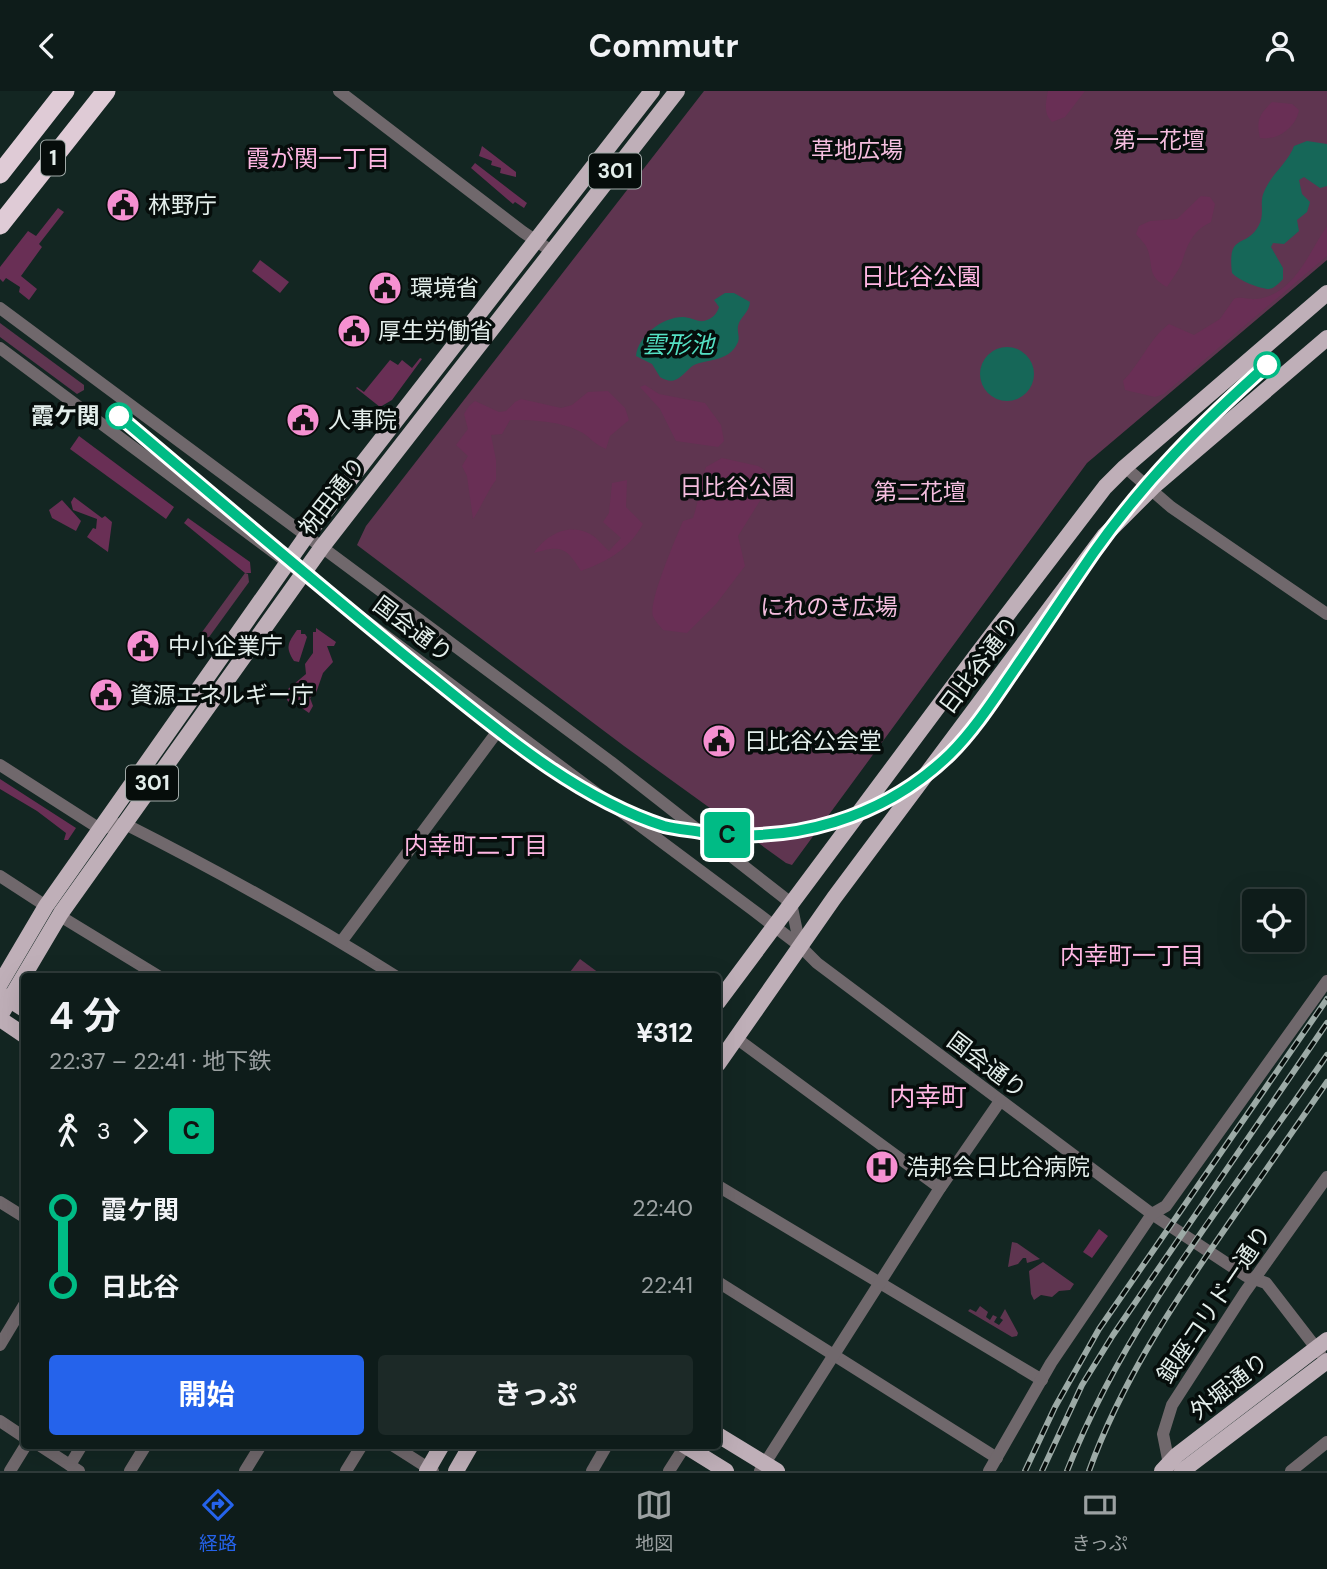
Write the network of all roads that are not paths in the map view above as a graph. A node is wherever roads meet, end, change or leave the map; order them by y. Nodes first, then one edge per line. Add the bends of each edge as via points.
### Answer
1 (65, 91) edge
2 (106, 91) edge
3 (339, 91) edge
4 (652, 91) edge
5 (677, 91) edge
6 (37, 127) junction
7 (62, 146) junction
8 (0, 174) edge
9 (0, 225) edge
10 (536, 241) junction
11 (554, 252) junction
12 (1327, 293) edge
13 (0, 309) edge
14 (1327, 338) edge
15 (0, 348) edge
16 (1125, 467) junction
17 (1151, 490) junction
18 (307, 535) junction
19 (321, 547) junction
20 (288, 562) junction
21 (303, 573) junction
22 (1327, 614) edge
23 (503, 724) junction
24 (0, 765) edge
25 (112, 826) junction
26 (0, 876) edge
27 (791, 903) junction
28 (46, 906) junction
29 (60, 916) junction
30 (774, 926) junction
31 (341, 942) junction
32 (800, 946) junction
33 (21, 973) edge
34 (21, 973) edge
35 (153, 973) edge
36 (391, 973) edge
37 (1327, 981) edge
38 (0, 984) edge
39 (5, 997) edge
40 (721, 998) edge
41 (21, 1007) edge
42 (0, 1018) edge
43 (21, 1033) edge
44 (736, 1038) junction
45 (721, 1060) edge
46 (1000, 1101) junction
47 (1327, 1177) edge
48 (940, 1188) junction
49 (721, 1189) edge
50 (0, 1202) edge
51 (21, 1215) edge
52 (1152, 1215) junction
53 (1255, 1279) junction
54 (879, 1283) junction
55 (721, 1284) edge
56 (21, 1310) edge
57 (0, 1345) edge
58 (833, 1355) junction
59 (1324, 1355) edge
60 (1042, 1380) junction
61 (0, 1421) edge
62 (21, 1435) edge
63 (721, 1437) edge
64 (1327, 1442) edge
65 (24, 1449) edge
66 (45, 1449) edge
67 (81, 1449) edge
68 (144, 1449) edge
69 (259, 1449) edge
70 (360, 1449) edge
71 (398, 1449) edge
72 (440, 1449) edge
73 (469, 1449) edge
74 (605, 1449) edge
75 (683, 1449) edge
76 (690, 1449) edge
77 (997, 1458) junction
78 (75, 1468) edge
79 (767, 1468) edge
80 (1171, 1469) edge
81 (430, 1470) edge
82 (10, 1471) edge
83 (130, 1471) edge
84 (245, 1471) edge
85 (346, 1471) edge
86 (456, 1471) edge
87 (592, 1471) edge
88 (669, 1471) edge
89 (726, 1471) edge
90 (989, 1471) edge
91 (1291, 1471) edge

1 - 6 highway, 1
2 - 7 highway, 1
3 - 10 street
4 - 10 main road, 祝田通り / 301
5 - 11 main road, 祝田通り / 301
6 - 7 highway
6 - 8 highway, 1
7 - 9 highway, 1
10 - 11 street
10 - 18 main road, 祝田通り / 301
11 - 19 main road, 祝田通り / 301
12 - 16 main road, 日比谷通り
13 - 18 street
14 - 17 main road, 日比谷通り
15 - 20 street, 国会通り
16 - 17 street
16 - 27 main road, 日比谷通り via 1003,620
17 - 22 street
17 - 32 main road, 日比谷通り via 1104,536
18 - 19 street, 国会通り
18 - 20 main road, 祝田通り / 301
19 - 21 main road, 祝田通り / 301
19 - 27 street, 国会通り via 611,762
20 - 21 street, 国会通り
20 - 25 main road, 祝田通り / 301
21 - 23 street, 国会通り
21 - 25 main road, 祝田通り / 301
23 - 30 street, 国会通り
23 - 31 street
24 - 25 street
25 - 28 main road, 祝田通り / 301
25 - 29 main road, 祝田通り / 301
25 - 31 street via 219,871
26 - 28 street
27 - 30 main road, 日比谷通り
27 - 32 street
28 - 38 main road, 祝田通り / 301
29 - 33 main road, 祝田通り / 301
29 - 35 street
30 - 32 street, 国会通り
30 - 40 main road, 日比谷通り
31 - 36 street
32 - 44 main road, 日比谷通り
32 - 46 street, 国会通り
34 - 39 main road, 祝田通り / 301
37 - 52 street via 1166,1206
39 - 41 main road
39 - 42 main road, 祝田通り / 301
42 - 43 main road
44 - 45 main road, 日比谷通り
44 - 48 street
46 - 48 street
46 - 52 street, 国会通り
47 - 53 street, 銀座コリドー通り
48 - 54 street
49 - 54 street
50 - 51 street
52 - 53 street, 国会通り
52 - 60 street
53 - 59 street, 国会通り via 1266,1283
53 - 80 street, 銀座コリドー通り via 1172,1405 1163,1434
54 - 58 street
54 - 60 street
55 - 58 street
56 - 57 street
58 - 77 street
58 - 79 street
59 - 80 main road, 外堀通り
60 - 77 street
61 - 62 street
63 - 79 main road
64 - 91 street
65 - 82 street
66 - 78 street
67 - 78 street
68 - 83 street
69 - 84 street
70 - 85 street
71 - 81 street
72 - 81 main road
73 - 86 main road
74 - 87 street
75 - 88 street
76 - 89 main road
77 - 90 street

